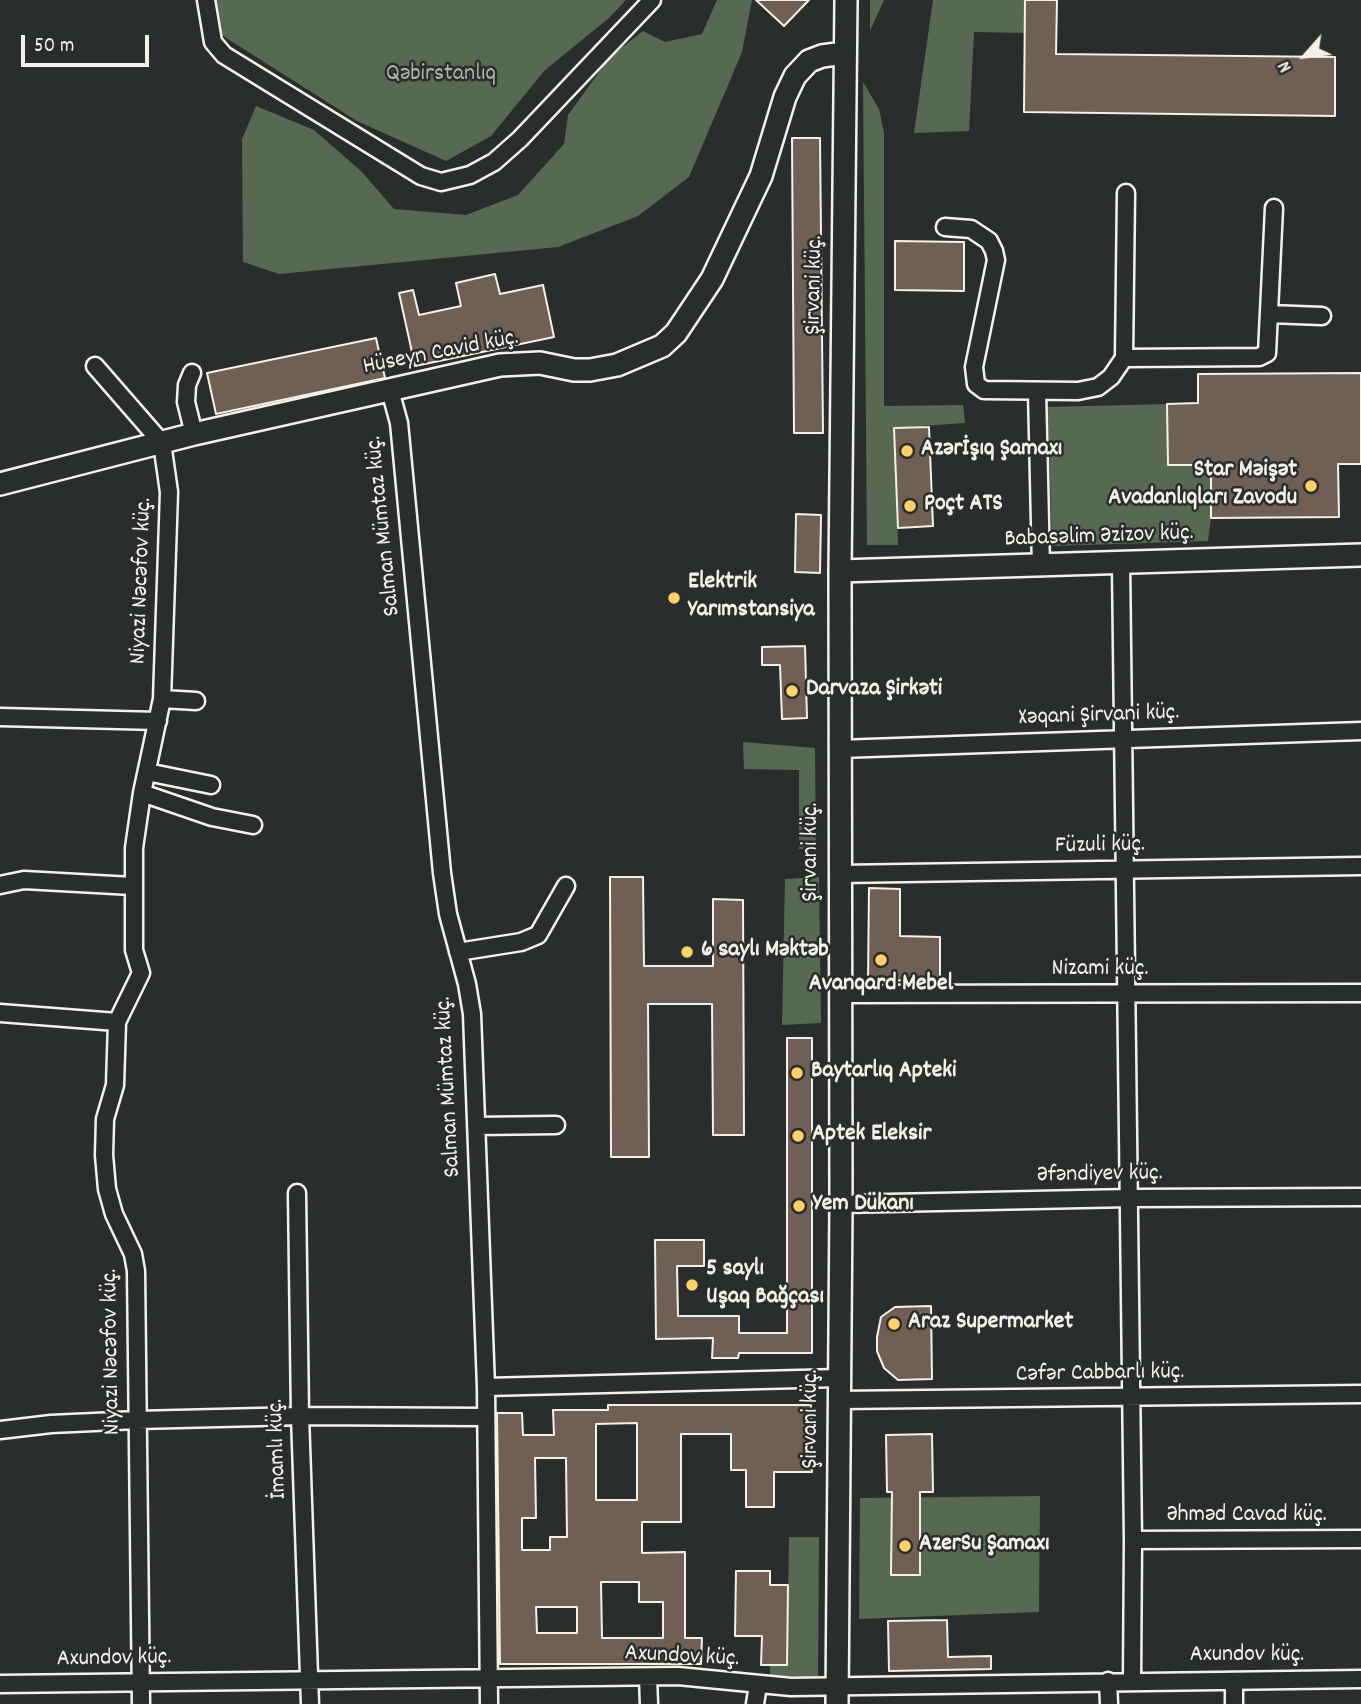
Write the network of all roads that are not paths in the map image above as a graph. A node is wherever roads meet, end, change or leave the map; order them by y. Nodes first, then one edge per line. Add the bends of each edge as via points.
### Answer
1 (206, 0) edge
2 (652, 0) edge
3 (846, 0) edge
4 (844, 53) junction
5 (1126, 192) dead end
6 (1274, 208) dead end
7 (945, 227) dead end
8 (1270, 314) junction
9 (1322, 316) dead end
10 (1124, 358) junction
11 (95, 366) dead end
12 (192, 373) dead end
13 (390, 390) junction
14 (1037, 391) junction
15 (194, 434) junction
16 (162, 443) junction
17 (0, 484) edge
18 (1361, 555) edge
19 (1121, 564) junction
20 (1041, 566) junction
21 (840, 571) junction
22 (162, 699) junction
23 (196, 701) dead end
24 (0, 717) edge
25 (158, 721) junction
26 (1361, 732) edge
27 (1124, 738) junction
28 (839, 749) junction
29 (147, 772) junction
30 (211, 785) dead end
31 (142, 793) junction
32 (253, 825) dead end
33 (1361, 866) edge
34 (1125, 869) junction
35 (839, 874) junction
36 (0, 886) edge
37 (132, 886) junction
38 (566, 886) dead end
39 (458, 952) junction
40 (1126, 993) junction
41 (1361, 993) edge
42 (839, 995) junction
43 (0, 1013) edge
44 (117, 1022) junction
45 (556, 1125) dead end
46 (476, 1126) junction
47 (297, 1193) dead end
48 (1361, 1197) edge
49 (1130, 1198) junction
50 (841, 1204) junction
51 (839, 1378) junction
52 (485, 1387) junction
53 (1361, 1394) edge
54 (1131, 1398) junction
55 (840, 1400) junction
56 (300, 1416) junction
57 (485, 1417) junction
58 (137, 1420) junction
59 (0, 1430) edge
60 (1361, 1539) edge
61 (1133, 1540) junction
62 (489, 1677) junction
63 (649, 1677) junction
64 (309, 1679) junction
65 (1361, 1679) edge
66 (1108, 1681) junction
67 (1132, 1681) junction
68 (1234, 1681) junction
69 (141, 1682) junction
70 (0, 1684) edge
71 (758, 1685) junction
72 (837, 1695) edge
73 (141, 1704) edge
74 (310, 1704) edge
75 (489, 1704) edge
76 (649, 1704) edge
77 (755, 1704) edge
78 (1109, 1704) edge
79 (1234, 1704) edge

1 - 2 street via 213,42 224,55 421,176 442,182 470,176 494,162
3 - 4 main road, Şirvani küç.
4 - 13 main road, Hüseyn Cavid küç. via 809,61 795,76 761,176 712,279 662,346 617,365 590,370 500,365
4 - 21 main road, Şirvani küç.
5 - 10 street
6 - 8 street
7 - 14 street via 971,229 989,241 996,260 974,367 976,384 984,390
8 - 9 street
8 - 10 street via 1267,353 1259,357
10 - 14 street via 1098,387
11 - 16 street
12 - 15 street via 186,402
13 - 15 main road, Hüseyn Cavid küç.
13 - 39 street, Salman Mümtaz küç. via 402,454 442,873
14 - 20 street
15 - 16 main road, Hüseyn Cavid küç.
16 - 17 main road, Hüseyn Cavid küç.
16 - 22 street, Niyazi Nəcəfov küç. via 169,492
18 - 19 main road, Babasəlim Əzizov küç.
19 - 20 main road, Babasəlim Əzizov küç.
19 - 27 street
20 - 21 main road, Babasəlim Əzizov küç.
21 - 28 main road, Şirvani küç.
22 - 23 street
22 - 25 street, Niyazi Nəcəfov küç.
24 - 25 street
25 - 29 street, Niyazi Nəcəfov küç.
26 - 27 street, Xəqani Şirvani küç.
27 - 28 street, Xəqani Şirvani küç.
27 - 34 street
28 - 35 main road, Şirvani küç.
29 - 30 street
29 - 31 street, Niyazi Nəcəfov küç.
31 - 32 street via 212,817
31 - 37 street, Niyazi Nəcəfov küç.
33 - 34 street, Füzuli küç.
34 - 35 street, Füzuli küç.
34 - 40 street
35 - 42 main road, Şirvani küç.
36 - 37 street via 24,880
37 - 44 street, Niyazi Nəcəfov küç. via 134,950 141,973
38 - 39 street via 538,935
39 - 46 street, Salman Mümtaz küç. via 472,1014
40 - 41 street, Nizami küç.
40 - 42 street, Nizami küç.
40 - 49 street
42 - 50 main road, Şirvani küç.
43 - 44 street
44 - 58 street, Niyazi Nəcəfov küç. via 116,1085 105,1119 104,1155 107,1189 136,1272
45 - 46 street
46 - 52 street, Salman Mümtaz küç.
47 - 56 street, İmamlı küç.
48 - 49 street, Əfəndiyev küç.
49 - 50 street, Əfəndiyev küç.
49 - 54 street
50 - 51 main road, Şirvani küç.
51 - 52 street
51 - 55 main road, Şirvani küç.
52 - 57 street, Salman Mümtaz küç.
53 - 54 street, Cəfər Cabbarlı küç.
54 - 55 street, Cəfər Cabbarlı küç.
54 - 61 street
55 - 72 main road, Şirvani küç.
56 - 57 street
56 - 58 street
56 - 64 street, İmamlı küç.
57 - 62 street, Salman Mümtaz küç.
58 - 59 street
58 - 69 street, Niyazi Nəcəfov küç.
60 - 61 street, Əhməd Cavad küç.
61 - 67 street
62 - 63 street, Axundov küç.
62 - 64 street, Axundov küç.
62 - 75 street, Salman Mümtaz küç.
63 - 71 street, Axundov küç.
63 - 76 street
64 - 69 street, Axundov küç.
64 - 74 street, İmamlı küç.
65 - 68 street, Axundov küç.
66 - 67 street, Axundov küç.
66 - 72 street, Axundov küç.
66 - 78 street
67 - 68 street, Axundov küç.
68 - 79 street
69 - 70 street, Axundov küç.
69 - 73 street, Niyazi Nəcəfov küç.
71 - 72 street, Axundov küç.
71 - 77 street

